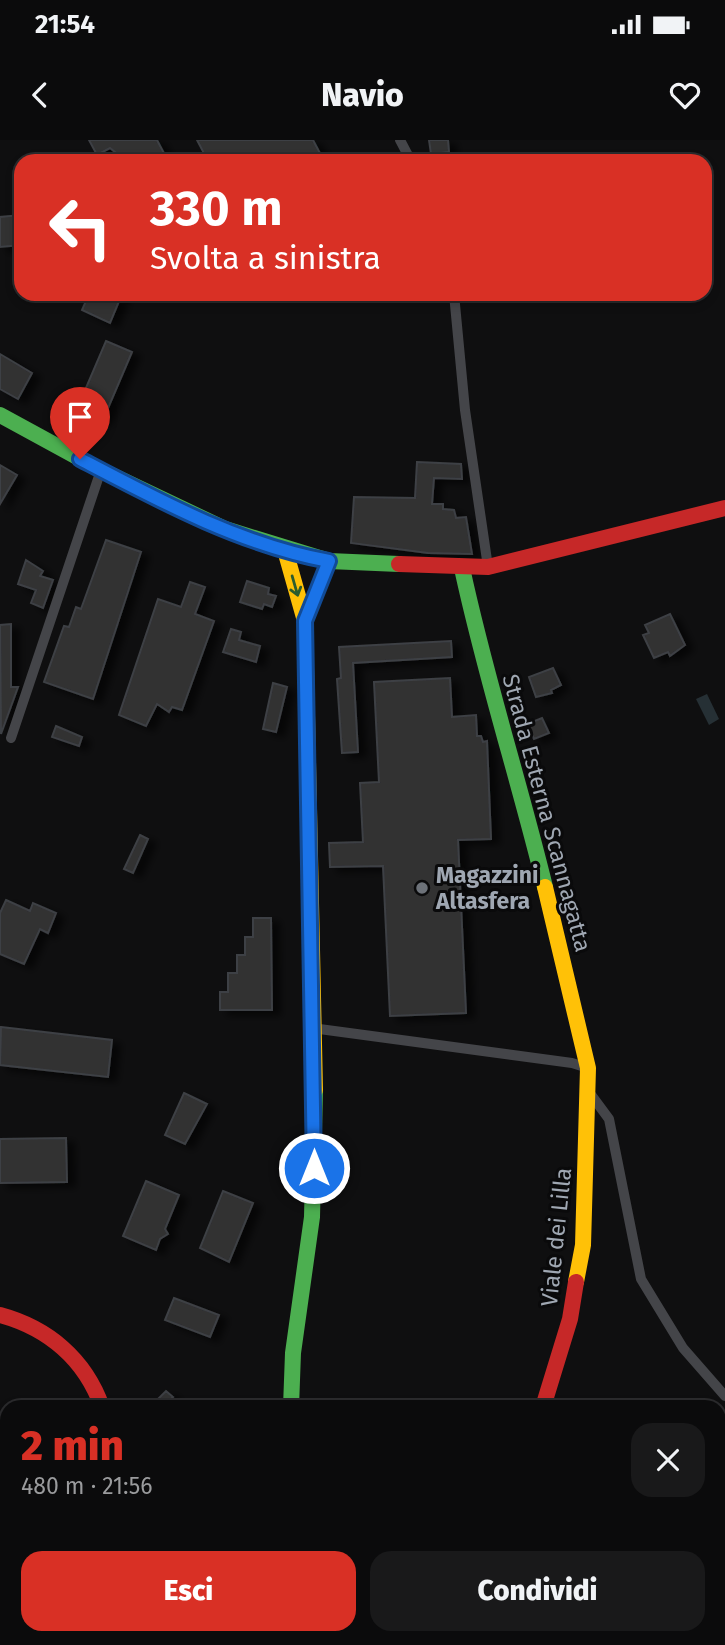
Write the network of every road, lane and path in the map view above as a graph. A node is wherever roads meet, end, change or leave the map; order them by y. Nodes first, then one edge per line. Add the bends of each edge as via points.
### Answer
1 (455, 301) edge
2 (0, 415) edge
3 (102, 470) junction
4 (725, 508) edge
5 (285, 550) junction
6 (329, 561) junction
7 (488, 567) junction
8 (462, 568) junction
9 (305, 621) junction
10 (11, 738) dead end
11 (312, 1028) junction
12 (588, 1068) junction
13 (589, 1092) junction
14 (0, 1315) edge
15 (725, 1396) edge
16 (98, 1400) edge
17 (291, 1400) edge
18 (545, 1400) edge

1 - 7 street
2 - 3 main road
3 - 5 main road via 225,529
3 - 10 street
4 - 7 main road
5 - 6 main road
5 -> 9 main road
6 - 8 main road
6 - 9 street
7 - 8 main road
8 - 12 main road, Strada Esterna Scannagatta
9 - 11 main road
11 - 12 street
11 - 17 main road via 314,1194
12 - 13 main road, Viale dei Lilla
13 - 15 street via 609,1119 641,1279 683,1348
13 - 18 main road, Viale dei Lilla via 583,1245 570,1319
14 - 16 main road via 52,1339 84,1371

